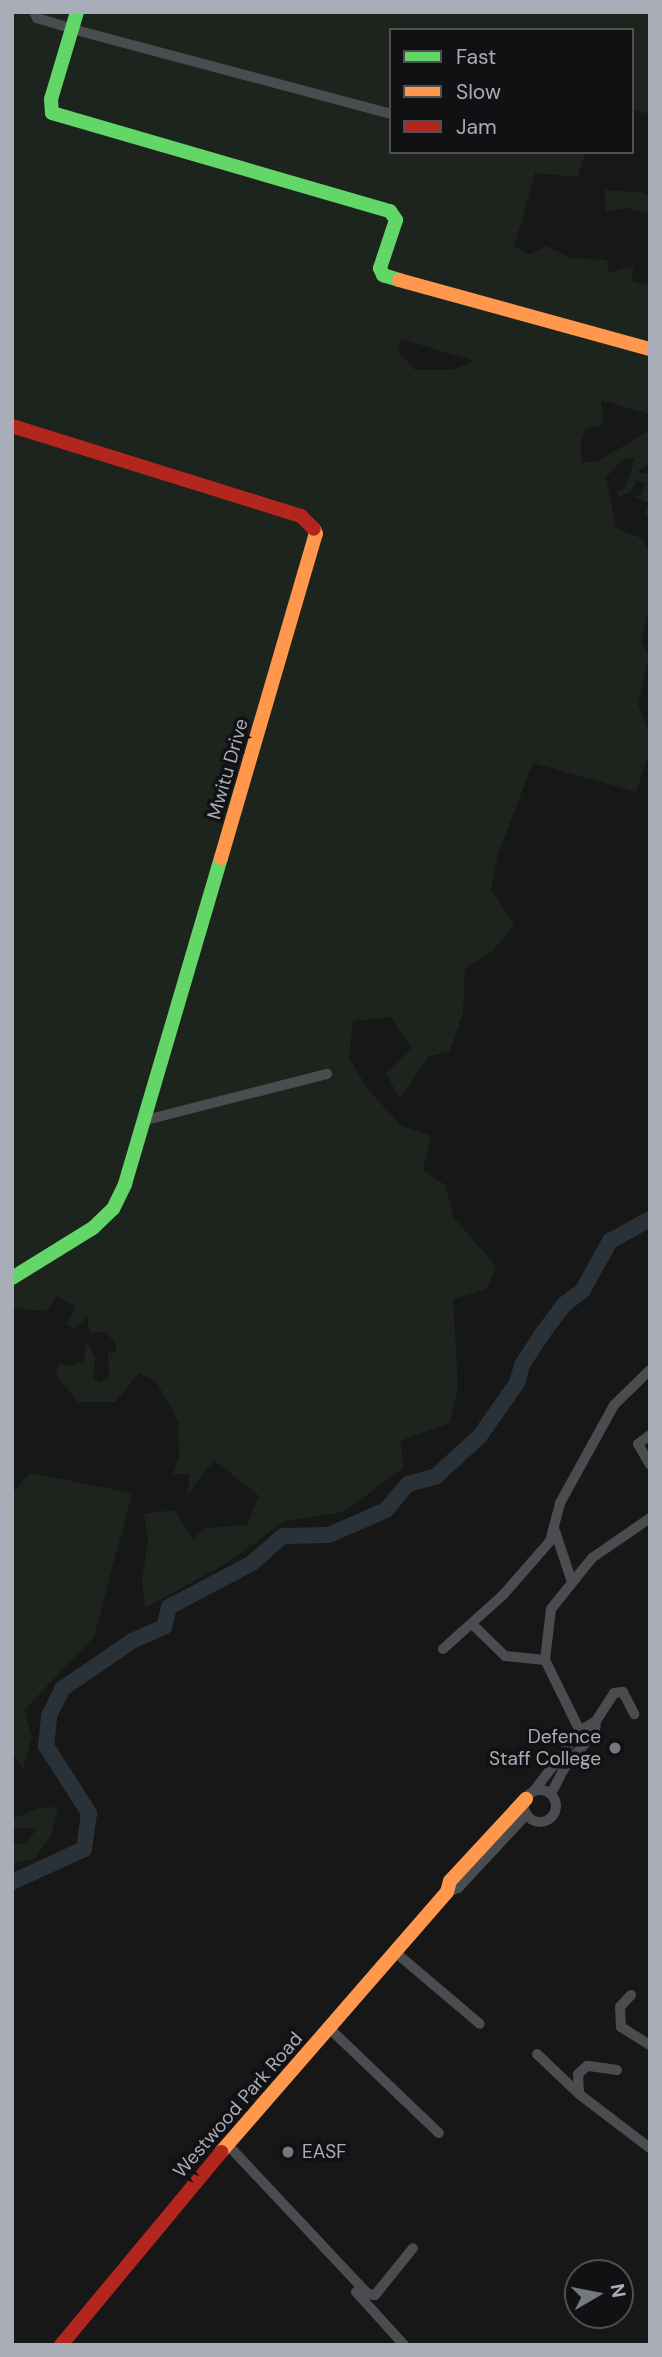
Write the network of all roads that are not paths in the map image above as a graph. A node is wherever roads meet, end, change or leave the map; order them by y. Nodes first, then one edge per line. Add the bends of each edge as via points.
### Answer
1 (34, 12) edge
2 (77, 12) edge
3 (72, 29) junction
4 (389, 113) edge
5 (650, 349) edge
6 (12, 426) edge
7 (327, 1074) dead end
8 (146, 1120) junction
9 (12, 1278) edge
10 (650, 1370) edge
11 (650, 1435) edge
12 (650, 1465) edge
13 (650, 1518) edge
14 (555, 1531) junction
15 (571, 1579) junction
16 (472, 1624) junction
17 (443, 1649) dead end
18 (545, 1660) junction
19 (634, 1714) dead end
20 (596, 1721) junction
21 (580, 1731) junction
22 (551, 1794) junction
23 (529, 1802) junction
24 (395, 1952) junction
25 (631, 1995) dead end
26 (480, 2024) dead end
27 (329, 2028) junction
28 (650, 2045) edge
29 (537, 2054) dead end
30 (617, 2070) dead end
31 (579, 2094) junction
32 (439, 2133) dead end
33 (225, 2147) junction
34 (650, 2148) edge
35 (413, 2248) dead end
36 (61, 2345) edge
37 (404, 2345) edge

1 - 3 street via 37,18
2 - 3 street
3 - 4 street
3 - 5 street via 51,99 52,113 390,211 396,220 380,268 383,275
6 - 8 street, Mwitu Drive via 301,516 311,522 316,534
7 - 8 street
8 - 9 street, Mwitu Drive via 113,1209 93,1228
10 - 14 street via 614,1405 560,1503
11 - 12 street via 638,1444
13 - 15 street via 619,1536
14 - 15 street
14 - 16 street via 536,1559
15 - 18 street via 551,1609
16 - 17 street
16 - 18 street via 505,1656
18 - 21 street
19 - 20 street via 623,1692 614,1693
20 - 21 street
20 - 22 street via 595,1731 563,1770
21 - 23 street
22 - 23 street
22 - 23 street via 556,1806 550,1818 538,1821
23 - 24 street, Westwood Park Road via 450,1881 447,1892
24 - 26 street
24 - 27 street, Westwood Park Road
25 - 28 street via 620,2007 621,2027
27 - 32 street
27 - 33 street, Westwood Park Road
29 - 31 street
30 - 31 street via 587,2066 578,2074
31 - 34 street
33 - 35 street via 368,2294 375,2295
33 - 36 street, Westwood Park Road
33 - 37 street

